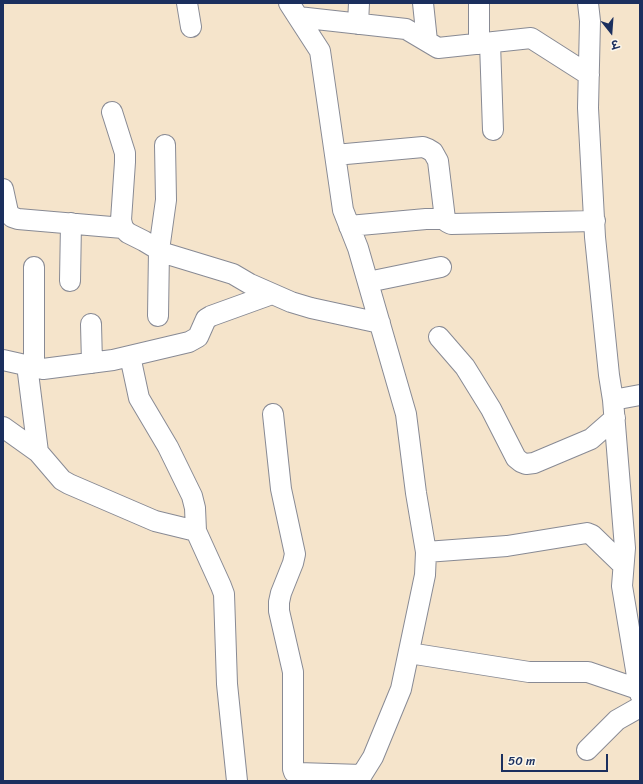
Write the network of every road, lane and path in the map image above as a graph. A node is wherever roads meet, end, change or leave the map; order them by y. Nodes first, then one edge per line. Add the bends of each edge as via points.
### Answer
1 (187, 3) edge
2 (359, 3) edge
3 (423, 3) edge
4 (479, 3) edge
5 (588, 3) edge
6 (293, 10) edge
7 (358, 24) junction
8 (191, 27) dead end
9 (427, 41) junction
10 (484, 43) junction
11 (589, 75) junction
12 (112, 112) dead end
13 (493, 130) dead end
14 (165, 145) dead end
15 (335, 155) junction
16 (3, 189) edge
17 (445, 219) junction
18 (595, 221) junction
19 (71, 223) junction
20 (349, 226) junction
21 (123, 228) junction
22 (159, 250) junction
23 (34, 267) dead end
24 (441, 267) dead end
25 (70, 281) dead end
26 (368, 282) junction
27 (272, 294) junction
28 (158, 316) dead end
29 (380, 323) junction
30 (91, 324) dead end
31 (439, 337) dead end
32 (130, 356) junction
33 (3, 360) edge
34 (92, 363) junction
35 (31, 366) junction
36 (640, 395) edge
37 (614, 409) junction
38 (273, 414) dead end
39 (3, 427) edge
40 (38, 452) junction
41 (196, 531) junction
42 (426, 552) junction
43 (623, 565) junction
44 (634, 622) edge
45 (409, 653) junction
46 (639, 696) edge
47 (587, 750) dead end
48 (360, 778) edge
49 (237, 781) edge

1 - 8 street
2 - 7 street
3 - 9 street
4 - 10 street
5 - 11 street
6 - 7 street
6 - 15 street via 320,51
7 - 9 street via 406,29
9 - 10 street via 438,48
10 - 11 street via 531,38
10 - 13 street
11 - 18 street via 588,108
12 - 21 street via 125,153 121,220
14 - 22 street via 166,200
15 - 17 street via 422,147 428,149 438,161
15 - 20 street via 343,210
16 - 19 street via 8,212 12,216 18,219
17 - 18 street via 451,224
17 - 20 street
18 - 37 street
19 - 21 street
19 - 25 street
20 - 26 street
21 - 22 street
22 - 27 street via 233,274
22 - 28 street
23 - 35 street
24 - 26 street
26 - 29 street
27 - 29 street via 312,308
27 - 32 street via 211,316 206,319 198,337 189,342
29 - 42 street via 406,414
30 - 34 street
31 - 37 street via 465,367 516,458 521,462 534,463 591,438
32 - 34 street
32 - 41 street via 139,398 168,447 192,496
33 - 35 street
34 - 35 street via 43,369
35 - 40 street
36 - 37 street
37 - 43 street
38 - 48 street via 281,489 295,554 279,602 293,672 293,769 298,773
39 - 40 street
40 - 41 street via 62,480 69,484 155,521
41 - 49 street via 224,594 227,684
42 - 43 street via 507,546 587,533
42 - 45 street via 425,575
43 - 44 street via 622,586
44 - 46 street
45 - 46 street via 525,671 588,672
45 - 48 street via 401,689 373,757
46 - 47 street

